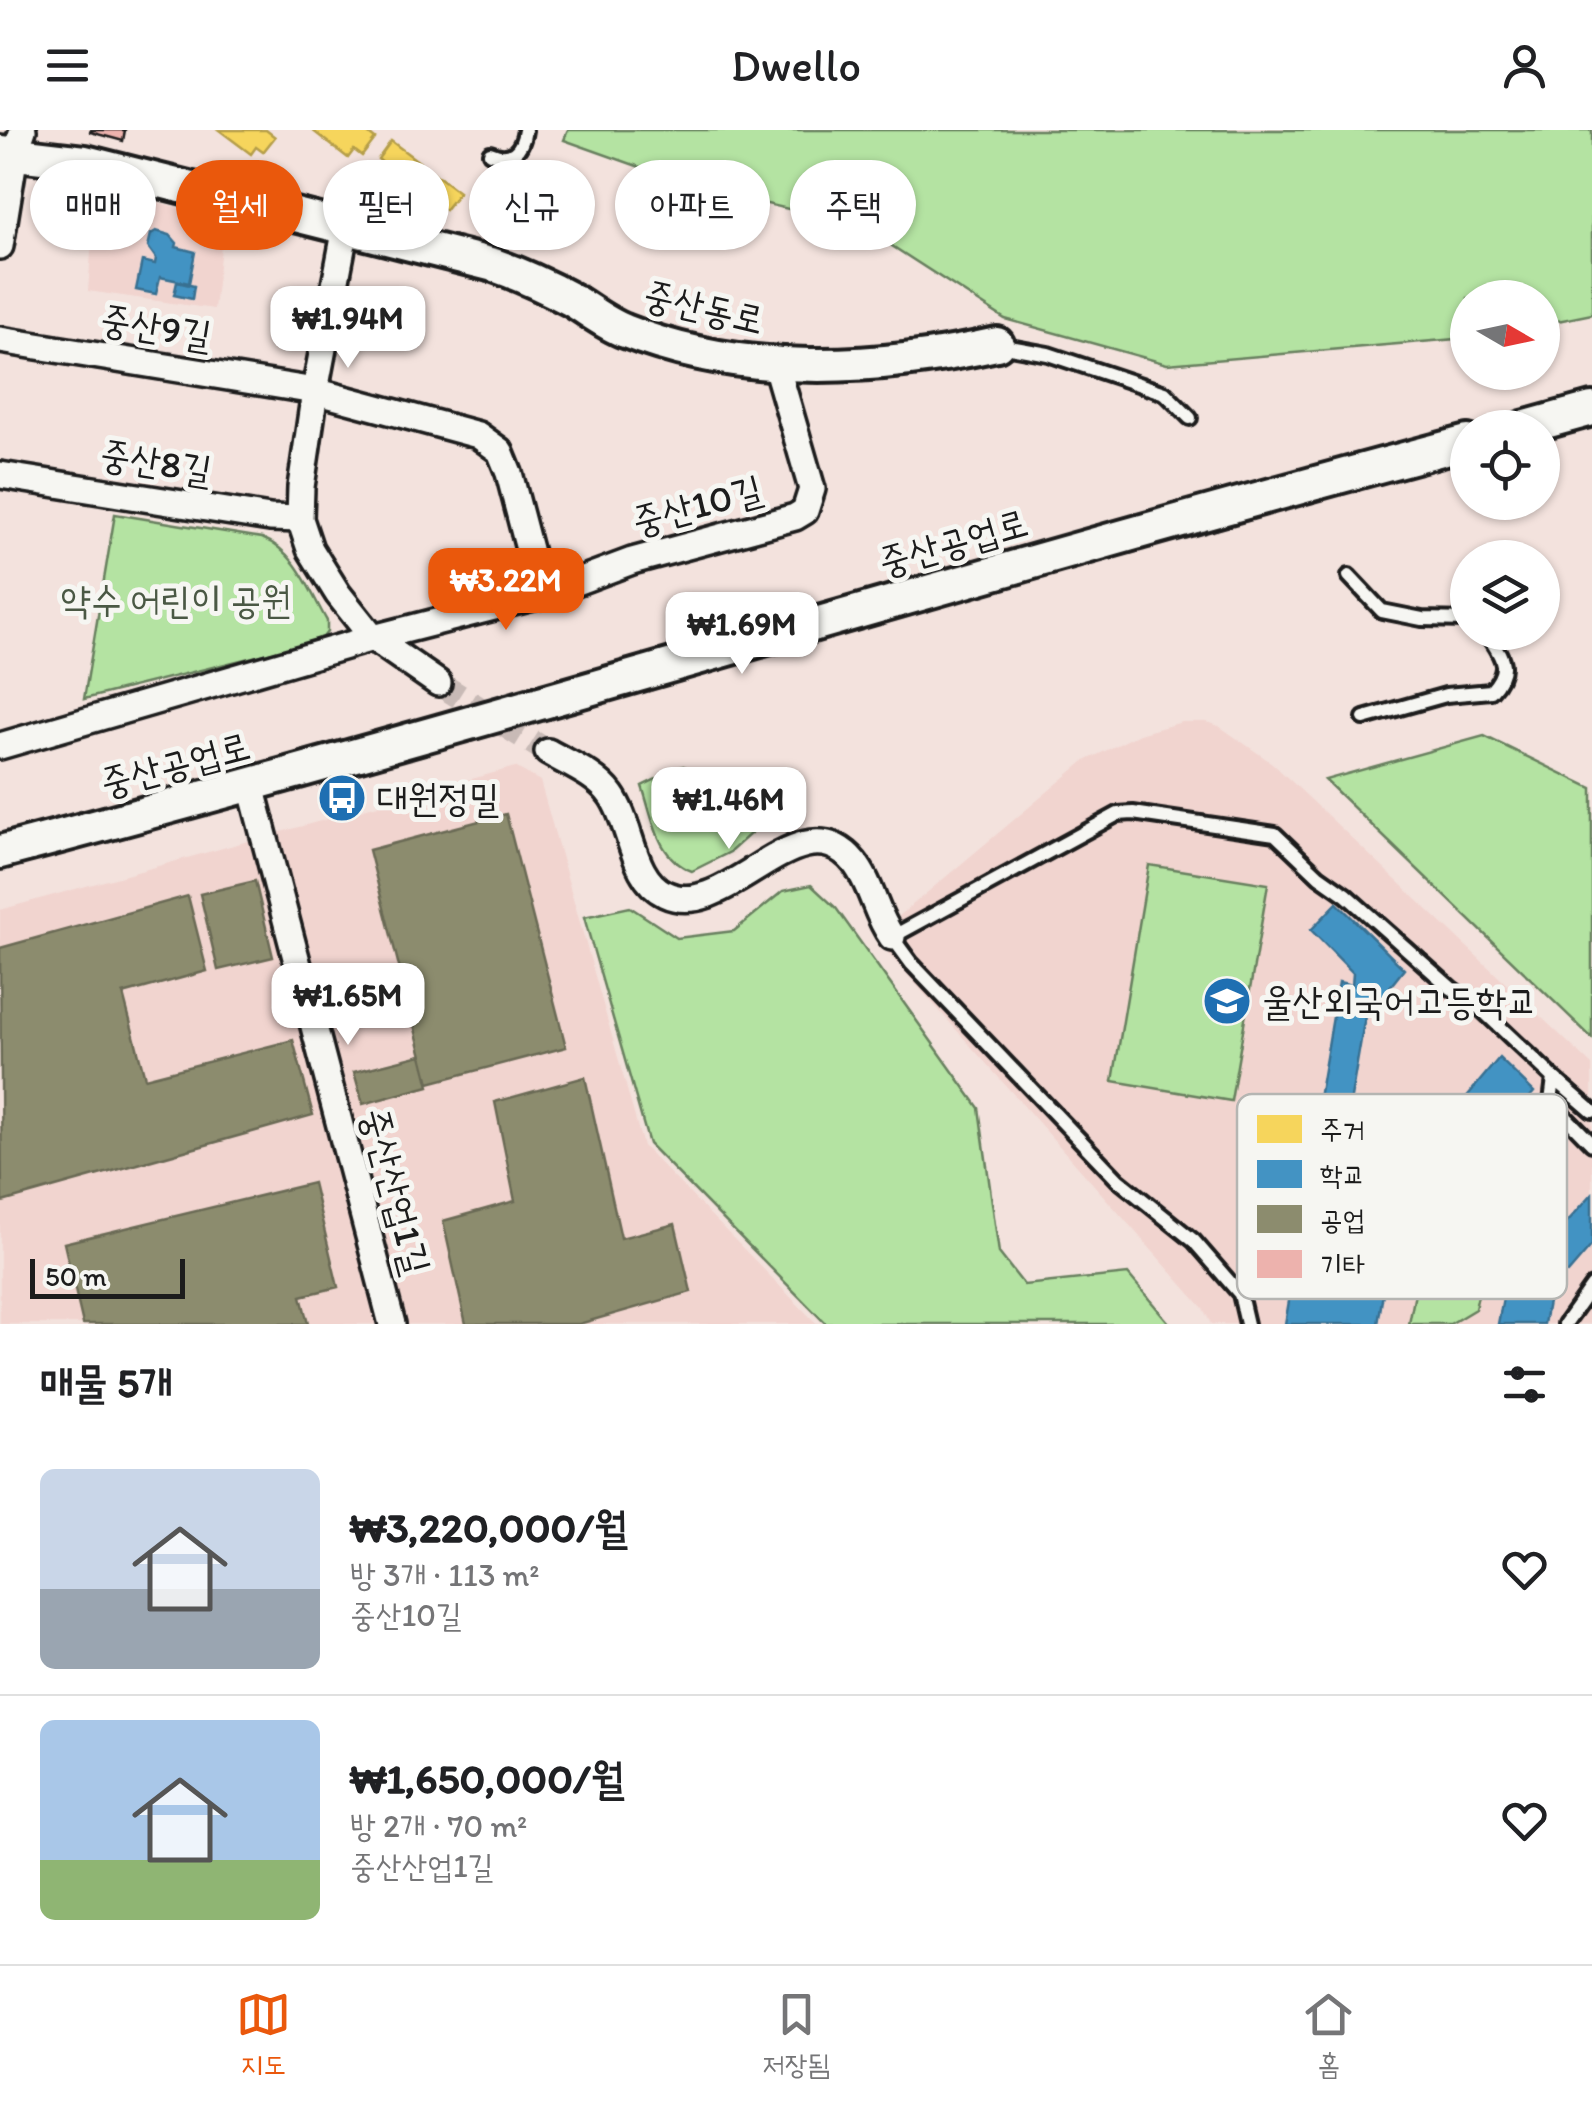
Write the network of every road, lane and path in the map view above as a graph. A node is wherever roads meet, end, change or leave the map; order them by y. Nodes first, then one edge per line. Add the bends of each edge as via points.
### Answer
1 (525, 130) edge
2 (13, 145) edge
3 (490, 153) dead end
4 (323, 221) edge
5 (0, 246) edge
6 (342, 250) edge
7 (436, 250) edge
8 (0, 340) edge
9 (997, 344) joint
10 (776, 365) junction
11 (315, 391) junction
12 (1592, 409) edge
13 (1190, 418) dead end
14 (1560, 418) edge
15 (1450, 447) edge
16 (0, 474) edge
17 (300, 519) junction
18 (1349, 576) dead end
19 (541, 595) junction
20 (1450, 620) edge
21 (373, 638) junction
22 (1497, 650) edge
23 (438, 682) tunnel mouth
24 (1364, 718) dead end
25 (0, 746) edge
26 (548, 752) tunnel mouth
27 (251, 786) junction
28 (0, 852) edge
29 (892, 937) junction
30 (1554, 1078) junction
31 (1553, 1094) edge
32 (1592, 1110) edge
33 (1567, 1118) edge
34 (1592, 1144) edge
35 (1592, 1286) edge
36 (1237, 1291) edge
37 (1241, 1299) edge
38 (392, 1324) edge
39 (1247, 1324) edge
40 (1565, 1324) edge

1 - 3 lane via 521,148 511,156
2 - 4 street, 중산동로
2 - 5 street
6 - 11 street
7 - 10 street, 중산동로 via 538,281 622,330 683,349
8 - 11 street, 중산9길
9 - 10 street, 중산동로 via 954,354
9 - 13 lane via 1165,394
10 - 19 street, 중산10길 via 812,489 805,511
11 - 17 street
11 - 19 street, 중산9길 via 442,423 500,450
12 - 14 street
15 - 27 street, 중산공업로
16 - 17 street, 중산8길
17 - 21 street via 310,549
18 - 20 lane via 1382,611
19 - 21 street, 중산10길
21 - 23 street
21 - 25 street, 중산10길
22 - 24 lane via 1502,679 1491,691 1446,695
26 - 29 street via 611,795 644,874 664,894 710,896 786,850 827,846 855,864
27 - 28 street, 중산공업로
27 - 38 street, 중산산업1길
29 - 30 lane via 1118,814 1264,830
29 - 36 lane via 1118,1180 1194,1241
30 - 31 lane
30 - 32 lane
33 - 34 lane
35 - 40 lane
37 - 39 lane

